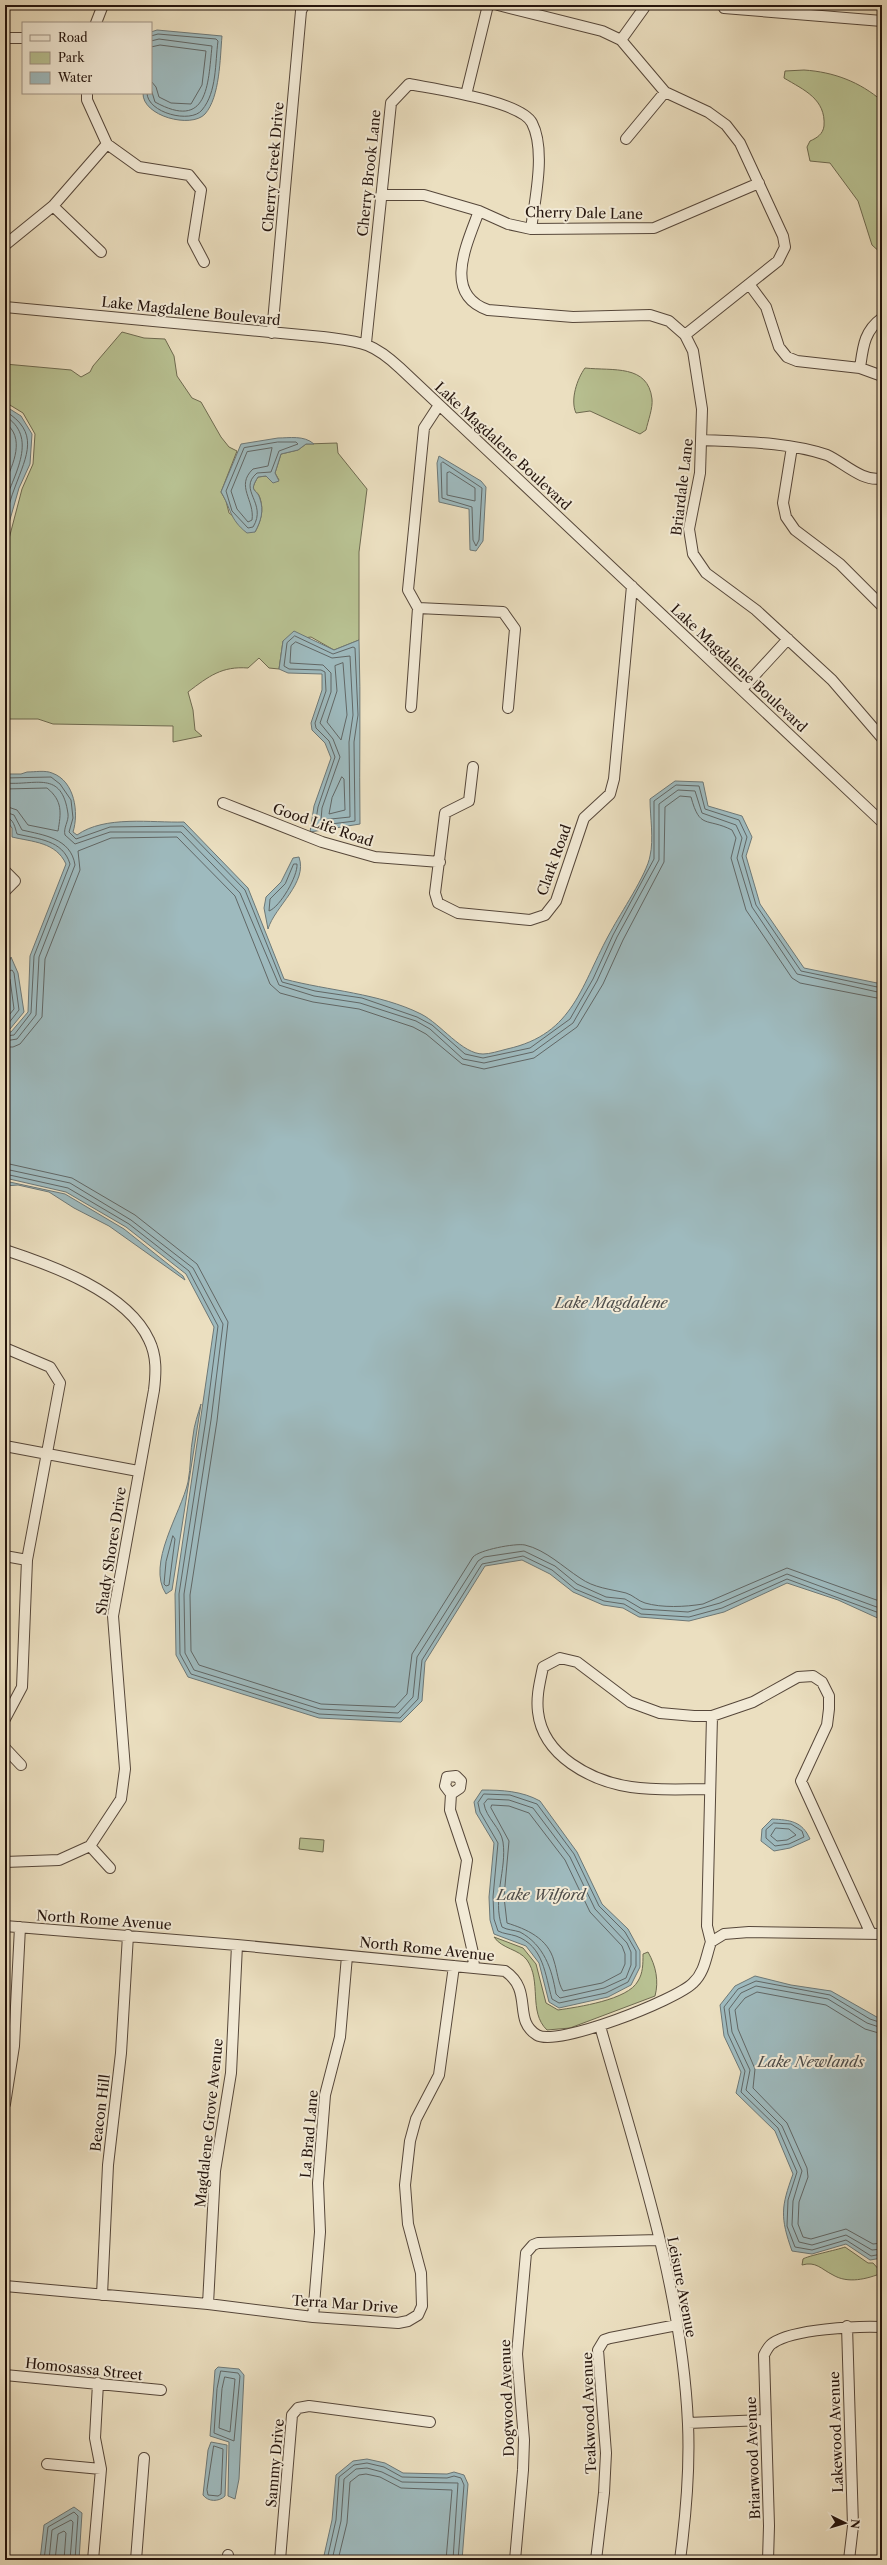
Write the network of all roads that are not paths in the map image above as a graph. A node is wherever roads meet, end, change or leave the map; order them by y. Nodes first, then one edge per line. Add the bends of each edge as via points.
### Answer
1 (103, 5) edge
2 (304, 5) edge
3 (488, 5) edge
4 (498, 5) edge
5 (644, 8) dead end
6 (724, 8) dead end
7 (882, 21) edge
8 (96, 22) edge
9 (5, 38) edge
10 (22, 38) edge
11 (621, 40) junction
12 (666, 92) junction
13 (87, 94) edge
14 (466, 95) junction
15 (626, 139) dead end
16 (107, 144) junction
17 (759, 183) junction
18 (381, 195) junction
19 (53, 206) junction
20 (480, 211) junction
21 (531, 229) junction
22 (5, 245) edge
23 (101, 252) dead end
24 (204, 262) dead end
25 (749, 284) junction
26 (5, 307) edge
27 (882, 318) edge
28 (272, 333) junction
29 (685, 336) junction
30 (366, 343) junction
31 (860, 368) junction
32 (882, 376) edge
33 (439, 405) junction
34 (703, 440) junction
35 (792, 447) junction
36 (882, 478) edge
37 (632, 586) junction
38 (882, 606) edge
39 (418, 608) junction
40 (788, 639) junction
41 (742, 689) junction
42 (411, 707) dead end
43 (508, 708) dead end
44 (882, 738) edge
45 (473, 766) dead end
46 (223, 803) dead end
47 (882, 822) edge
48 (440, 862) junction
49 (5, 871) edge
50 (5, 890) edge
51 (5, 1250) edge
52 (5, 1348) edge
53 (5, 1446) edge
54 (48, 1453) junction
55 (138, 1471) junction
56 (5, 1556) edge
57 (27, 1560) junction
58 (712, 1716) junction
59 (5, 1719) edge
60 (5, 1748) edge
61 (21, 1765) dead end
62 (710, 1789) junction
63 (451, 1794) dead end
64 (90, 1846) junction
65 (5, 1862) edge
66 (110, 1868) dead end
67 (5, 1926) edge
68 (20, 1927) junction
69 (871, 1934) junction
70 (882, 1934) edge
71 (128, 1935) junction
72 (711, 1942) junction
73 (237, 1945) junction
74 (347, 1956) junction
75 (454, 1966) junction
76 (474, 1968) junction
77 (600, 2026) junction
78 (5, 2104) edge
79 (659, 2240) junction
80 (5, 2286) edge
81 (102, 2295) junction
82 (208, 2304) junction
83 (313, 2317) junction
84 (677, 2325) junction
85 (848, 2326) junction
86 (882, 2327) edge
87 (5, 2375) edge
88 (98, 2383) junction
89 (161, 2390) dead end
90 (765, 2420) junction
91 (430, 2422) dead end
92 (688, 2424) junction
93 (144, 2458) dead end
94 (47, 2464) dead end
95 (101, 2469) junction
96 (93, 2560) edge
97 (136, 2560) edge
98 (280, 2560) edge
99 (515, 2560) edge
100 (596, 2560) edge
101 (680, 2560) edge
102 (768, 2560) edge
103 (850, 2560) edge

1 - 8 street
2 - 28 street, Cherry Creek Drive via 301,11
3 - 14 street
4 - 11 street via 602,31
5 - 11 street
6 - 7 street
9 - 10 street
11 - 12 street
12 - 15 street
12 - 17 street via 708,112 726,125 740,143
13 - 16 street via 87,100
14 - 18 street, Cherry Brook Lane via 409,84 391,103
14 - 21 street, Cherry Brook Lane via 516,108 526,114 532,123 537,143 538,168
16 - 19 street
16 - 24 street via 139,167 189,175 201,190 193,241
17 - 21 street, Cherry Dale Lane via 654,228
17 - 25 street via 783,236 785,247 778,261
18 - 20 street, Cherry Dale Lane via 424,195
18 - 30 street, Cherry Brook Lane
19 - 22 street
19 - 23 street
20 - 21 street, Cherry Dale Lane via 508,224
20 - 29 street, Briardale Lane via 464,250 461,278 465,294 476,306 488,310 573,317 650,315 669,321
25 - 29 street
25 - 31 street via 766,307 779,347 787,357 797,361
26 - 28 street, Lake Magdalene Boulevard
27 - 31 street via 869,330 863,343
28 - 30 street, Lake Magdalene Boulevard
29 - 34 street, Briardale Lane via 694,351 699,376
30 - 33 street, Lake Magdalene Boulevard via 389,358
31 - 32 street
33 - 37 street, Lake Magdalene Boulevard
33 - 39 street via 424,428 408,590
34 - 35 street
34 - 40 street, Briardale Lane via 700,473 689,529 693,554 706,573 756,610
35 - 36 street via 827,456 867,477
35 - 38 street via 783,503 786,517 795,530 840,564
37 - 41 street, Lake Magdalene Boulevard
37 - 48 street, Clark Road via 614,779 610,794 584,818 556,901 545,915 530,920 458,913 438,903 435,892
39 - 42 street
39 - 43 street via 503,612 515,629
40 - 41 street
40 - 44 street, Briardale Lane via 832,680
41 - 47 street, Lake Magdalene Boulevard
45 - 48 street, Clark Road via 469,801 444,813
46 - 48 street, Good Life Road via 322,842 374,857
49 - 50 street via 15,881
51 - 55 street, Shady Shores Drive via 94,1287 123,1309 144,1331 152,1348 155,1378
52 - 54 street via 46,1364 54,1370 59,1379 60,1388
53 - 54 street
54 - 55 street
54 - 57 street
55 - 64 street, Shady Shores Drive via 113,1616 124,1768 121,1799
56 - 57 street
57 - 59 street via 22,1687
58 - 62 street
58 - 62 street via 660,1713 630,1702 577,1662 560,1658 543,1667 537,1691 538,1713 543,1728 557,1751 572,1765 589,1774 630,1787
58 - 69 street via 753,1702 798,1677 813,1676 822,1682 829,1696 827,1725 801,1781
60 - 61 street
62 - 72 street via 707,1926
63 - 76 street via 450,1810 467,1860 461,1900
64 - 65 street via 59,1860
64 - 66 street
67 - 68 street, North Rome Avenue
68 - 71 street, North Rome Avenue
68 - 78 street via 14,2046
69 - 70 street
69 - 72 street via 749,1932 724,1934
71 - 73 street, North Rome Avenue
71 - 81 street, Beacon Hill via 121,2053 108,2165
72 - 77 street, North Rome Avenue via 703,1969 693,1983 671,1996
73 - 74 street, North Rome Avenue
73 - 82 street, Magdalene Grove Avenue via 231,2073 215,2171
74 - 75 street, North Rome Avenue
74 - 83 street, La Brad Lane via 340,2037 325,2095 318,2183 320,2232
75 - 76 street, North Rome Avenue
75 - 83 street, Terra Mar Drive via 440,2075 416,2119 410,2141 405,2185 408,2224 421,2273 422,2306 418,2316 398,2323
76 - 77 street, North Rome Avenue via 505,1971 514,1977 521,1989 524,2019 529,2028 539,2036 551,2038
77 - 79 street, Leisure Avenue
79 - 84 street, Leisure Avenue
79 - 99 street, Dogwood Avenue via 538,2243 526,2253 517,2354 523,2470
80 - 81 street, Terra Mar Drive
81 - 82 street, Terra Mar Drive
82 - 83 street, Terra Mar Drive
84 - 92 street, Leisure Avenue
84 - 100 street, Teakwood Avenue via 610,2338 604,2340 598,2350 606,2454 603,2509
85 - 86 street
85 - 90 street, Briarwood Avenue via 782,2338 771,2343 764,2355
85 - 103 street, Lakewood Avenue via 853,2526
87 - 88 street, Homosassa Street
88 - 89 street, Homosassa Street
88 - 95 street via 95,2438
90 - 92 street
90 - 102 street, Briarwood Avenue via 770,2526
91 - 98 street, Sammy Drive via 309,2406 298,2408 292,2415
92 - 101 street, Leisure Avenue via 687,2497
93 - 97 street
94 - 95 street
95 - 96 street

